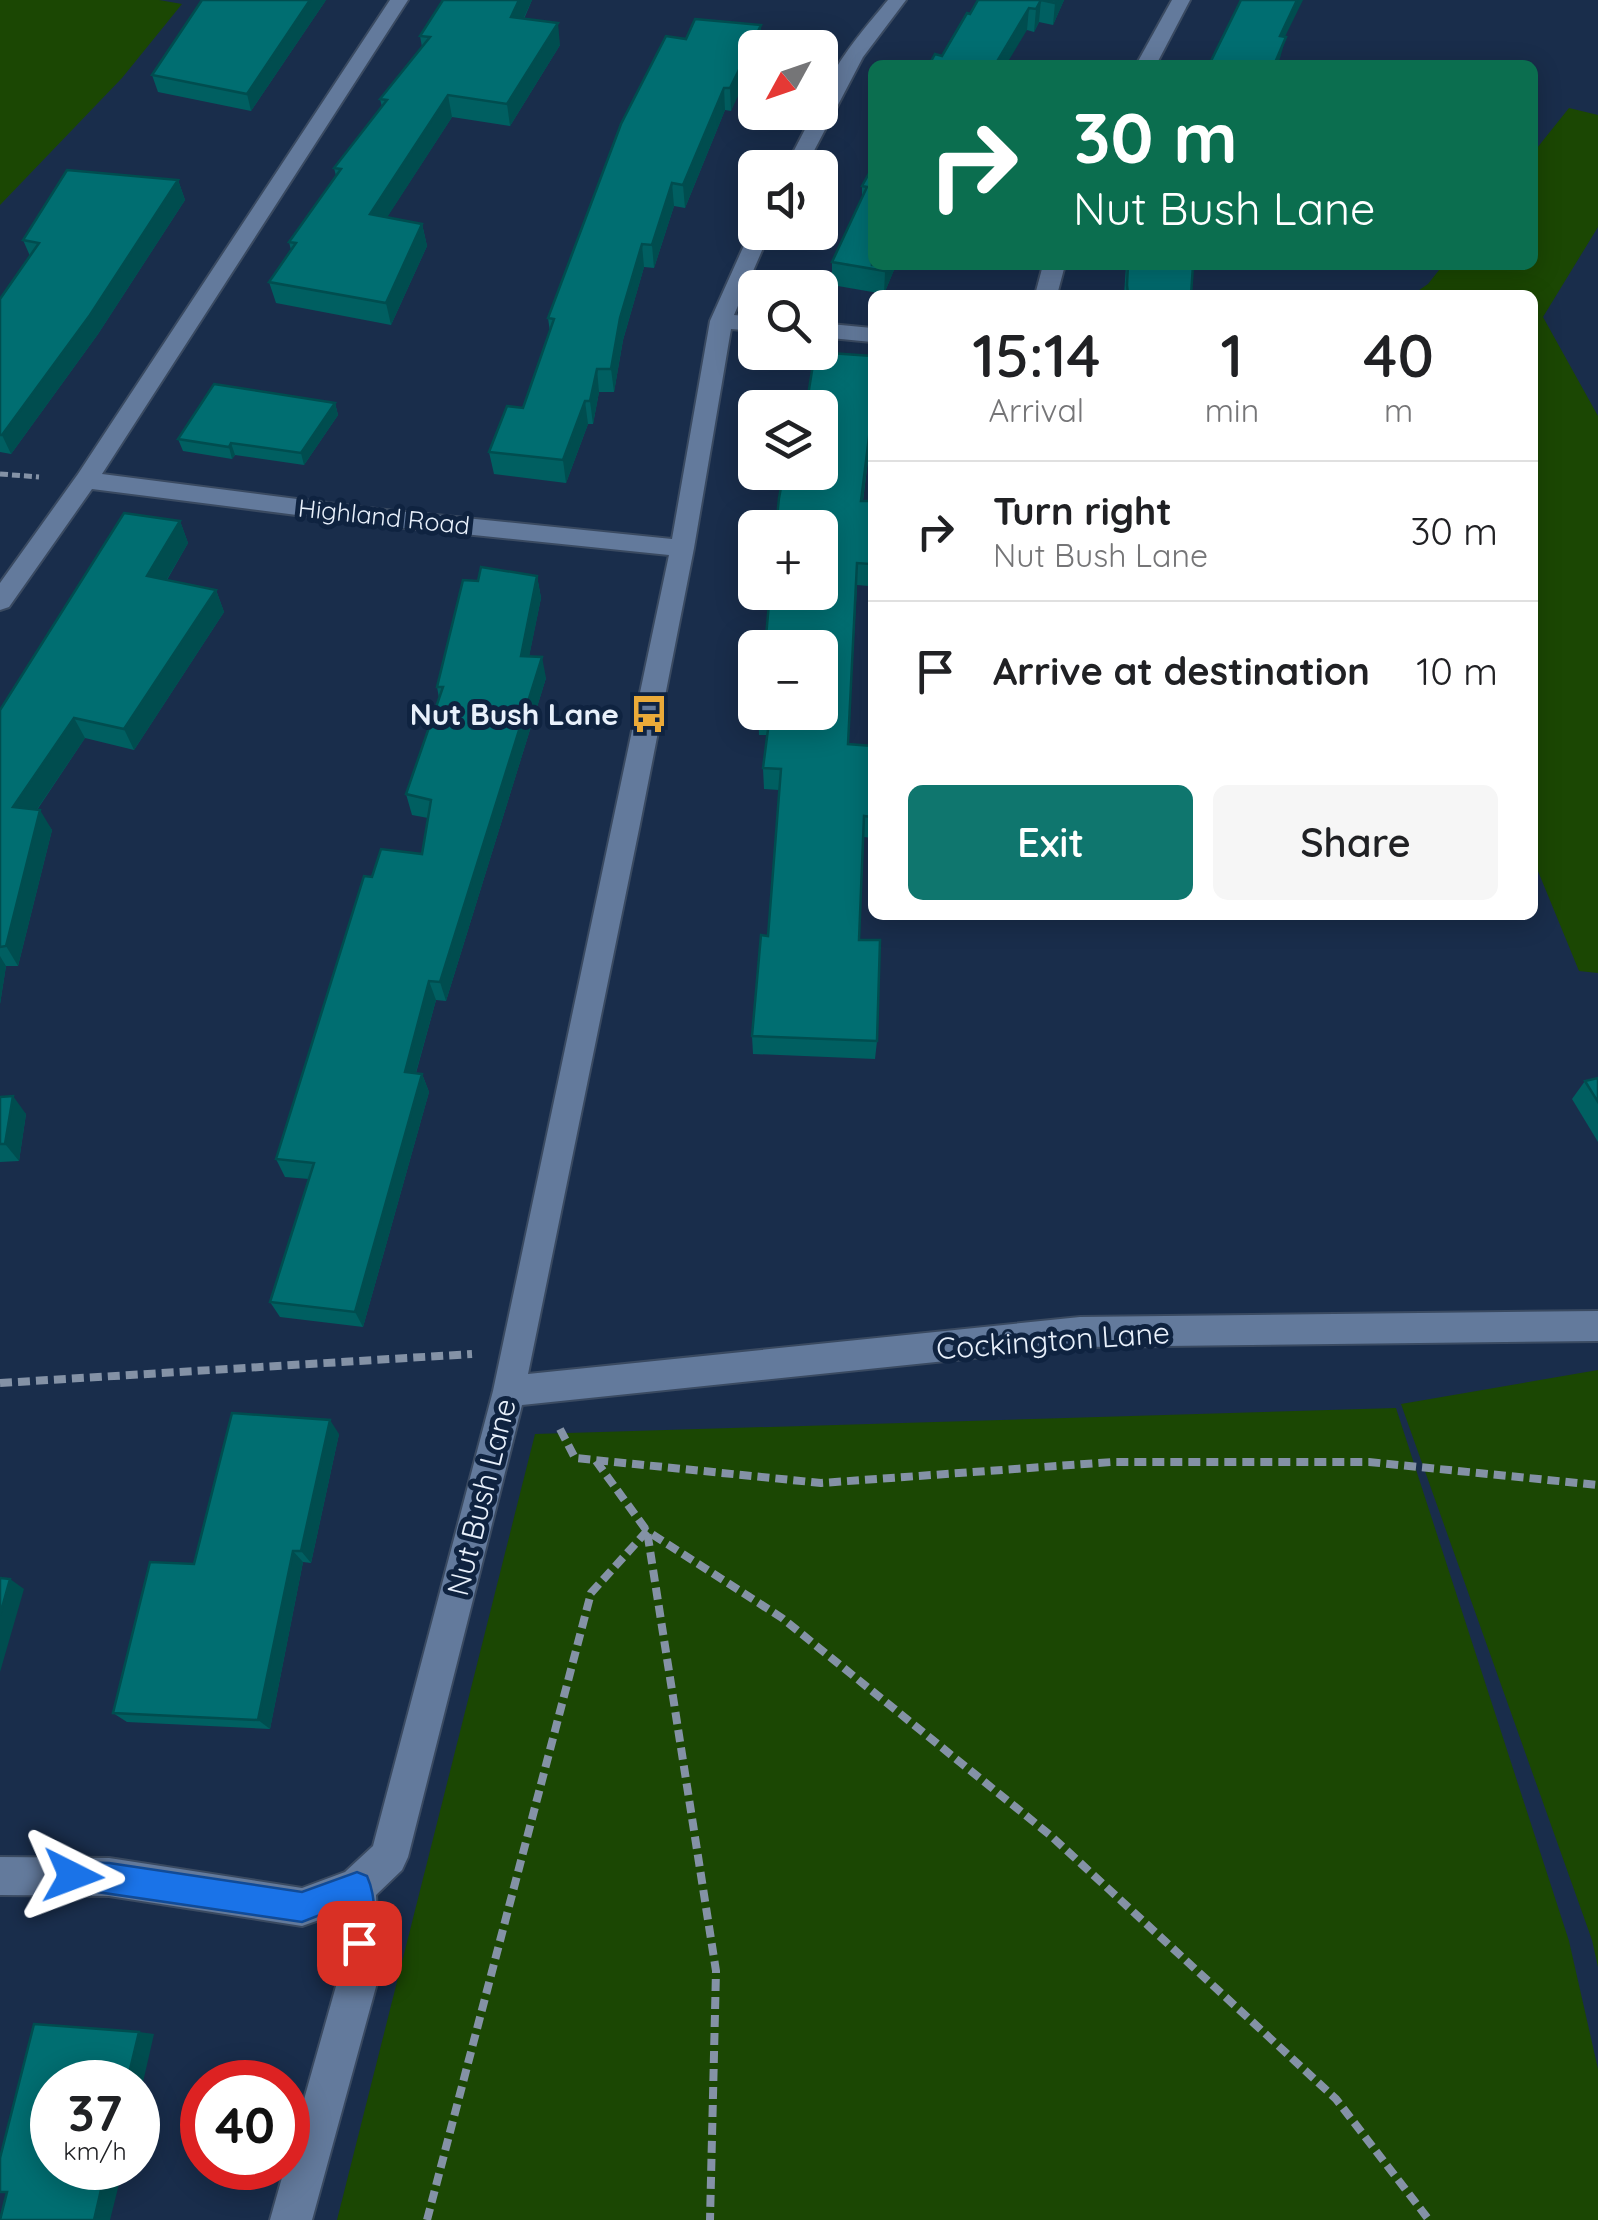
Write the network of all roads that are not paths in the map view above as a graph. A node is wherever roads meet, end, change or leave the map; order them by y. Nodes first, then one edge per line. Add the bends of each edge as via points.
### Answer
1 (400, 0) edge
2 (897, 0) edge
3 (1181, 0) edge
4 (1149, 60) edge
5 (804, 150) edge
6 (752, 250) edge
7 (721, 321) junction
8 (738, 322) edge
9 (838, 332) edge
10 (868, 335) edge
11 (86, 480) junction
12 (682, 548) junction
13 (0, 602) edge
14 (1598, 1326) edge
15 (524, 1389) junction
16 (0, 1876) edge
17 (357, 1886) junction
18 (292, 2220) edge

1 - 11 street
2 - 5 street via 854,56
3 - 4 street
6 - 7 street, Nut Bush Lane
7 - 8 street
7 - 12 street, Nut Bush Lane
9 - 10 street
11 - 12 street, Highland Road
11 - 13 street
12 - 15 street, Nut Bush Lane via 514,1352
14 - 15 street, Cockington Lane via 1080,1332
15 - 17 street, Nut Bush Lane via 389,1857
16 - 17 street via 109,1877 302,1907
17 - 18 street via 360,1972

